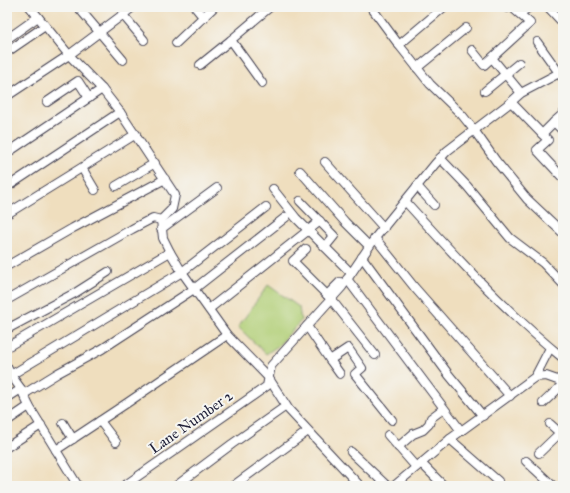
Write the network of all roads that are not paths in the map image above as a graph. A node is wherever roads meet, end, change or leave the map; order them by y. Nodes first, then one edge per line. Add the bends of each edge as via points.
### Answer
1 (30, 7) edge
2 (78, 7) edge
3 (133, 7) edge
4 (195, 7) edge
5 (214, 7) edge
6 (270, 7) edge
7 (371, 7) edge
8 (444, 7) edge
9 (548, 7) edge
10 (509, 8) edge
11 (123, 15) junction
12 (38, 17) junction
13 (204, 18) junction
14 (563, 23) edge
15 (45, 26) junction
16 (466, 28) dead end
17 (100, 32) junction
18 (7, 39) edge
19 (144, 40) dead end
20 (231, 40) junction
21 (537, 42) dead end
22 (176, 43) dead end
23 (399, 45) junction
24 (472, 50) dead end
25 (7, 52) edge
26 (69, 55) junction
27 (492, 58) junction
28 (123, 60) dead end
29 (519, 63) dead end
30 (200, 65) dead end
31 (417, 68) junction
32 (506, 74) junction
33 (562, 74) edge
34 (262, 83) dead end
35 (102, 89) junction
36 (484, 91) dead end
37 (521, 92) junction
38 (7, 96) edge
39 (89, 98) junction
40 (47, 102) dead end
41 (511, 102) junction
42 (120, 112) junction
43 (563, 114) edge
44 (554, 122) junction
45 (474, 130) junction
46 (563, 131) edge
47 (136, 134) junction
48 (542, 134) junction
49 (7, 152) edge
50 (440, 158) junction
51 (325, 162) dead end
52 (155, 164) junction
53 (82, 168) junction
54 (300, 171) dead end
55 (563, 178) edge
56 (165, 179) junction
57 (116, 186) dead end
58 (417, 186) junction
59 (7, 187) edge
60 (218, 188) dead end
61 (273, 189) dead end
62 (95, 190) dead end
63 (300, 201) dead end
64 (405, 201) junction
65 (434, 205) dead end
66 (266, 207) dead end
67 (7, 214) edge
68 (286, 217) dead end
69 (161, 220) junction
70 (320, 221) junction
71 (384, 228) junction
72 (161, 229) junction
73 (308, 230) junction
74 (563, 233) edge
75 (375, 238) junction
76 (369, 246) junction
77 (325, 247) junction
78 (306, 249) dead end
79 (170, 252) junction
80 (362, 257) junction
81 (7, 266) edge
82 (108, 272) dead end
83 (182, 272) junction
84 (346, 278) junction
85 (563, 284) edge
86 (194, 289) junction
87 (329, 297) junction
88 (7, 300) edge
89 (209, 310) junction
90 (307, 326) junction
91 (7, 329) edge
92 (227, 335) junction
93 (7, 347) edge
94 (550, 348) junction
95 (375, 355) dead end
96 (563, 358) edge
97 (330, 360) junction
98 (7, 367) edge
99 (340, 374) dead end
100 (9, 376) edge
101 (268, 377) junction
102 (535, 377) junction
103 (563, 383) edge
104 (22, 391) junction
105 (510, 396) junction
106 (7, 398) edge
107 (543, 403) dead end
108 (29, 406) junction
109 (286, 406) junction
110 (439, 412) dead end
111 (483, 416) junction
112 (392, 420) dead end
113 (7, 421) edge
114 (100, 421) junction
115 (63, 423) dead end
116 (550, 424) dead end
117 (41, 425) junction
118 (308, 431) junction
119 (461, 431) junction
120 (561, 432) edge
121 (388, 436) dead end
122 (73, 439) junction
123 (450, 439) junction
124 (116, 442) dead end
125 (398, 446) junction
126 (7, 447) edge
127 (56, 450) junction
128 (351, 452) dead end
129 (539, 453) dead end
130 (526, 461) dead end
131 (418, 465) junction
132 (498, 481) dead end
133 (78, 486) edge
134 (124, 486) edge
135 (176, 486) edge
136 (233, 486) edge
137 (360, 486) edge
138 (387, 486) edge
139 (394, 486) edge
140 (444, 486) edge
141 (553, 486) edge

1 - 12 street
2 - 17 street
3 - 11 street
4 - 13 street
5 - 13 street
6 - 20 street
7 - 23 street
8 - 23 street
9 - 14 street
10 - 27 street via 530,23
11 - 17 street
11 - 19 street
12 - 15 street
12 - 18 street
13 - 22 street
15 - 25 street
15 - 26 street
16 - 31 street
17 - 26 street
17 - 28 street
20 - 30 street
20 - 34 street
21 - 33 street
23 - 31 street
24 - 27 street via 484,64
26 - 35 street
26 - 38 street
27 - 32 street
29 - 32 street
31 - 45 street
32 - 36 street
32 - 37 street
33 - 37 street
35 - 39 street
35 - 42 street
37 - 41 street, Lane Number 2
39 - 40 street via 78,81
39 - 49 street
41 - 45 street, Lane Number 2
41 - 48 street
42 - 47 street
42 - 59 street
43 - 44 street
44 - 46 street
44 - 48 street
45 - 50 street, Lane Number 2
45 - 74 street via 527,199
47 - 52 street
47 - 53 street
48 - 55 street via 548,140 536,150
50 - 58 street, Lane Number 2
50 - 85 street via 510,238 543,263
51 - 71 street
52 - 56 street
52 - 57 street
53 - 62 street
53 - 67 street
54 - 76 street
56 - 69 street via 175,195 172,210
56 - 81 street
58 - 64 street, Lane Number 2
58 - 65 street
60 - 72 street
61 - 73 street
63 - 70 street
64 - 71 street, Lane Number 2
64 - 94 street via 448,249
66 - 83 street
68 - 86 street
69 - 72 street
69 - 88 street via 153,218
70 - 73 street
70 - 77 street via 334,236
71 - 75 street, Lane Number 2
72 - 79 street
73 - 77 street
73 - 89 street
75 - 76 street, Lane Number 2
75 - 105 street via 415,288
76 - 80 street, Lane Number 2
77 - 84 street
78 - 87 street via 293,261
79 - 83 street
79 - 93 street
80 - 84 street, Lane Number 2
80 - 111 street via 449,375
82 - 91 street
83 - 86 street
83 - 100 street
84 - 87 street, Lane Number 2 via 342,287
84 - 119 street
86 - 89 street
86 - 104 street via 102,349
87 - 90 street, Lane Number 2
87 - 95 street
89 - 92 street
90 - 97 street
90 - 101 street, Lane Number 2 via 271,366
92 - 101 street
92 - 114 street
94 - 96 street
94 - 102 street
97 - 99 street
97 - 112 street via 348,348 362,368 354,374
98 - 100 street
100 - 104 street
101 - 109 street
101 - 134 street, Lane Number 2 via 267,386
102 - 103 street via 546,376
102 - 105 street
103 - 107 street
104 - 106 street
104 - 108 street
105 - 111 street
108 - 113 street
108 - 117 street
109 - 118 street
109 - 135 street
110 - 125 street via 423,430 413,434
111 - 119 street
114 - 122 street
114 - 124 street
115 - 122 street
116 - 120 street
117 - 126 street
117 - 127 street
118 - 136 street
118 - 137 street
119 - 123 street
120 - 129 street
121 - 125 street
122 - 127 street
123 - 131 street
123 - 132 street
125 - 131 street
127 - 133 street
128 - 138 street
130 - 141 street
131 - 139 street
131 - 140 street

